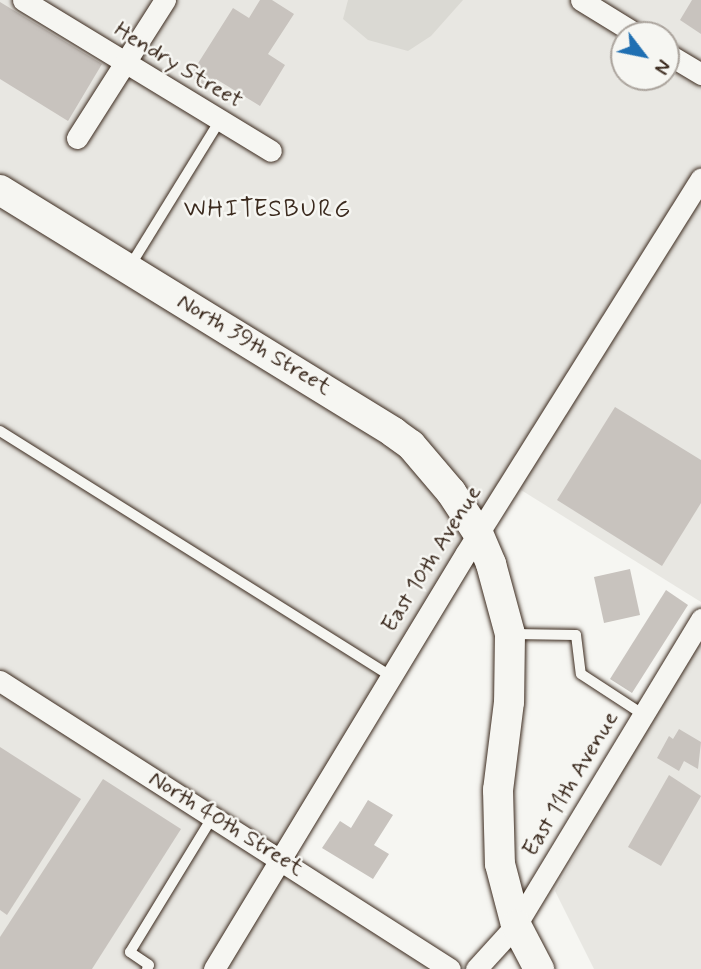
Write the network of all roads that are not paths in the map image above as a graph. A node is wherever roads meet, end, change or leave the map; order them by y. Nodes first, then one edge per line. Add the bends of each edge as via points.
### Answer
1 (23, 0) edge
2 (165, 0) edge
3 (584, 1) edge
4 (616, 21) edge
5 (680, 61) edge
6 (123, 64) junction
7 (701, 74) edge
8 (219, 122) junction
9 (77, 138) dead end
10 (271, 151) dead end
11 (701, 179) edge
12 (0, 190) edge
13 (129, 269) junction
14 (0, 430) edge
15 (478, 533) junction
16 (701, 619) edge
17 (510, 634) junction
18 (391, 676) junction
19 (0, 681) edge
20 (644, 715) junction
21 (213, 816) junction
22 (281, 859) junction
23 (516, 925) junction
24 (151, 968) edge
25 (214, 969) edge
26 (450, 969) edge
27 (476, 969) edge
28 (538, 969) edge

1 - 6 street, Hendry Street
2 - 6 street
3 - 4 street
5 - 7 street
6 - 8 street, Hendry Street
6 - 9 street
8 - 10 street, Hendry Street
8 - 13 lane
11 - 15 street, East 10th Avenue
12 - 13 main road, North 39th Street
13 - 15 main road, North 39th Street via 411,445 452,492
14 - 18 lane
15 - 17 main road
15 - 18 street, East 10th Avenue
16 - 20 street, East 11th Avenue
17 - 20 lane via 576,635 581,674
17 - 23 main road via 509,702 498,802 500,864
18 - 22 street, East 10th Avenue
19 - 21 street, North 40th Street
20 - 23 street, East 11th Avenue
21 - 22 street, North 40th Street
21 - 24 lane via 130,952
22 - 25 street, East 10th Avenue
22 - 26 street, North 40th Street
23 - 27 street, East 11th Avenue
23 - 28 main road

